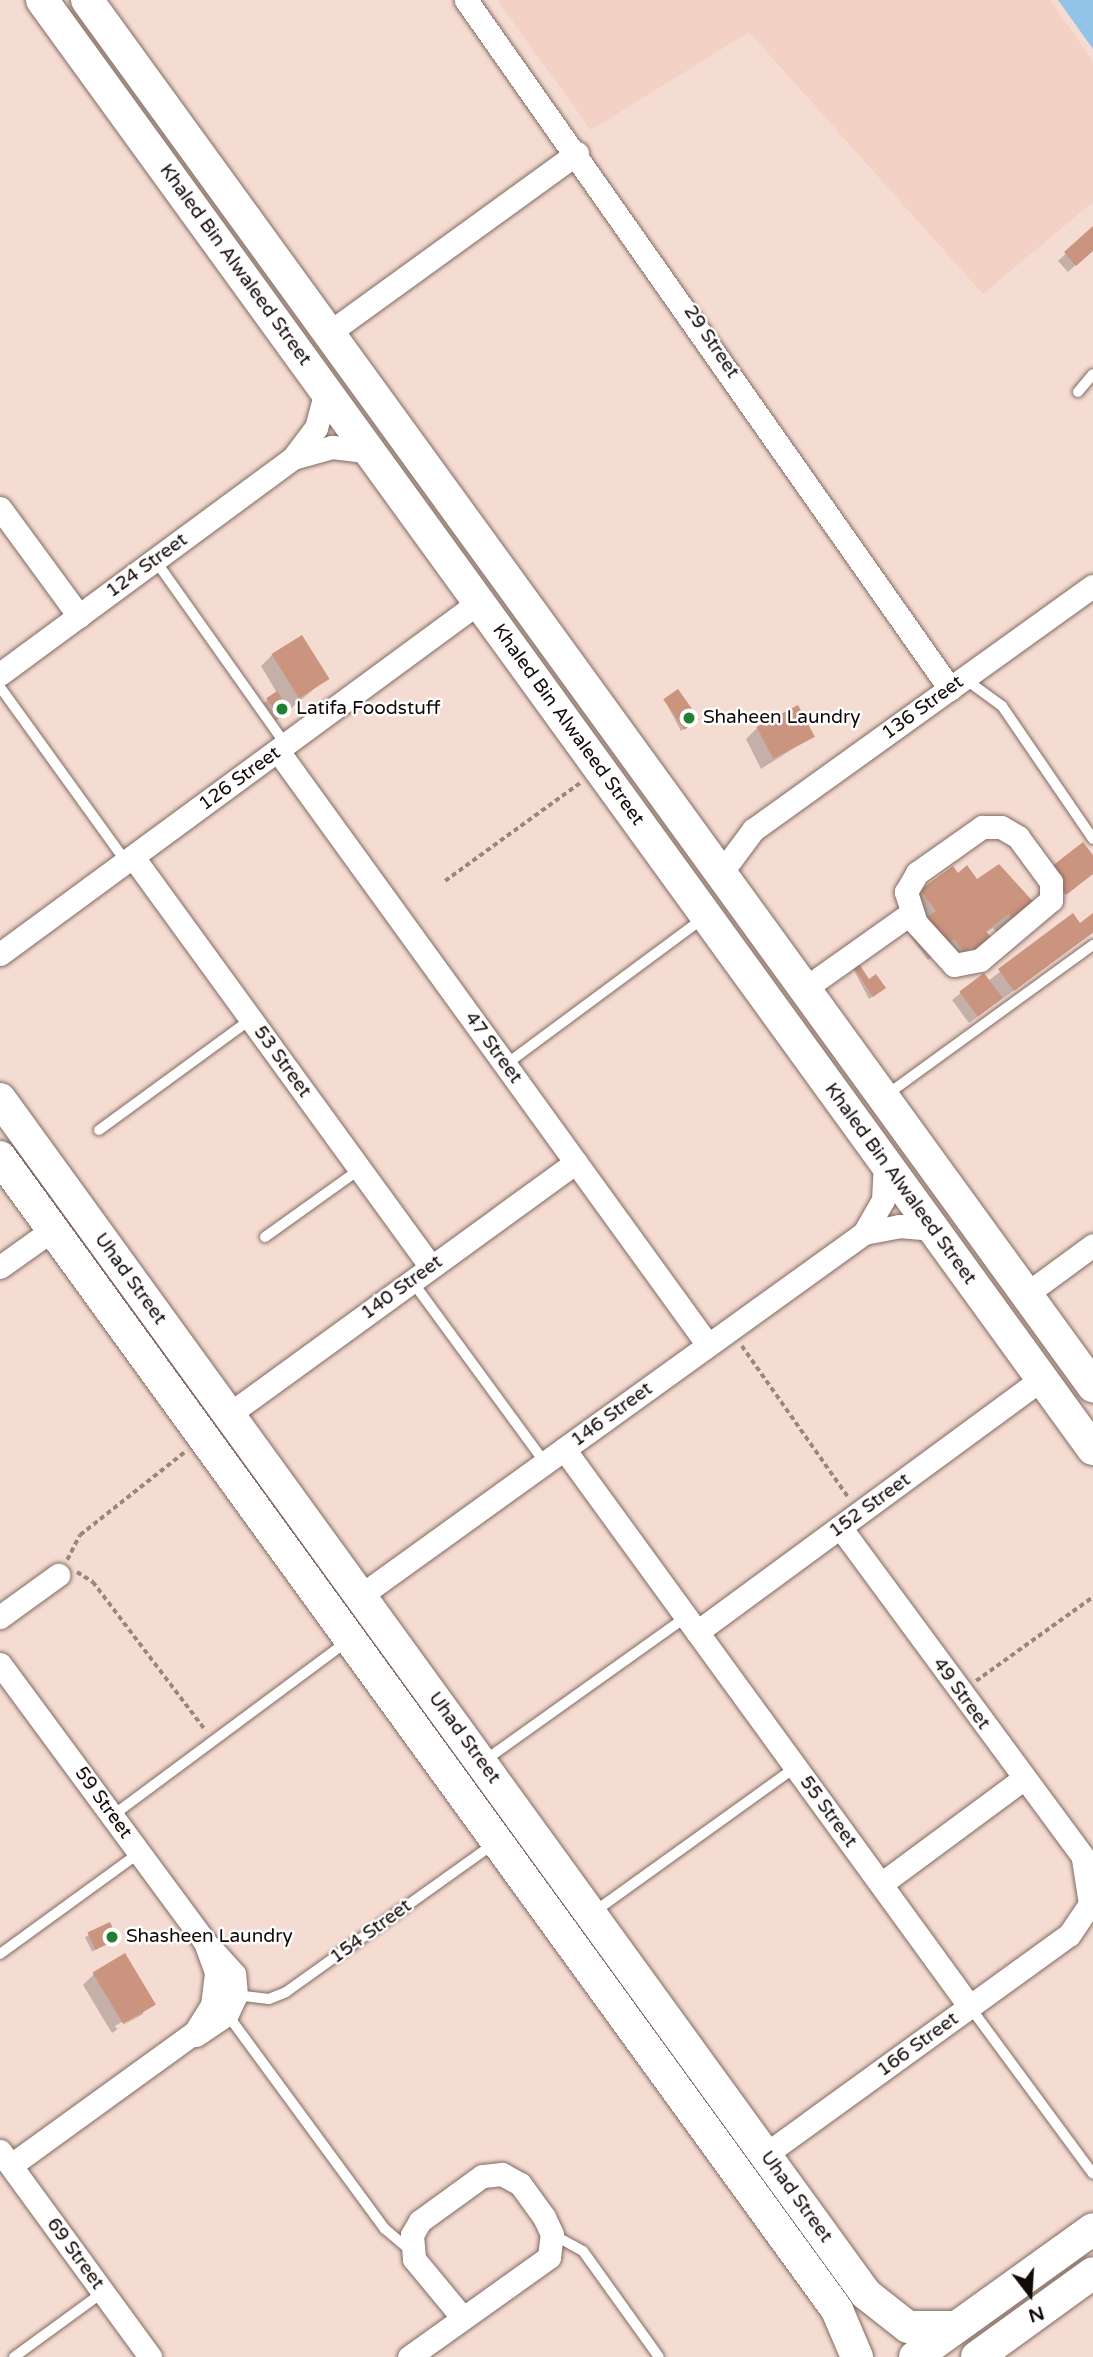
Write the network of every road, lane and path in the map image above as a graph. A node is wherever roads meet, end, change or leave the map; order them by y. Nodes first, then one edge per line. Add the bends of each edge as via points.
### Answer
1 (42, 0) edge
2 (87, 0) edge
3 (466, 0) edge
4 (577, 153) junction
5 (330, 332) junction
6 (1093, 374) edge
7 (326, 390) junction
8 (1078, 392) dead end
9 (371, 452) junction
10 (293, 458) junction
11 (0, 509) edge
12 (155, 560) junction
13 (1093, 586) edge
14 (480, 602) junction
15 (79, 616) junction
16 (0, 674) edge
17 (957, 684) junction
18 (0, 687) edge
19 (282, 748) junction
20 (637, 758) junction
21 (603, 775) junction
22 (669, 801) junction
23 (637, 821) junction
24 (753, 830) junction
25 (1093, 839) edge
26 (701, 846) junction
27 (129, 860) junction
28 (720, 873) junction
29 (445, 881) dead end
30 (910, 914) junction
31 (706, 916) junction
32 (1093, 945) edge
33 (0, 954) edge
34 (804, 989) junction
35 (251, 1019) junction
36 (505, 1065) junction
37 (882, 1098) junction
38 (0, 1099) edge
39 (99, 1130) dead end
40 (0, 1157) edge
41 (576, 1162) junction
42 (885, 1163) junction
43 (360, 1169) junction
44 (934, 1229) junction
45 (52, 1230) junction
46 (864, 1233) junction
47 (265, 1237) dead end
48 (1093, 1245) edge
49 (0, 1267) edge
50 (431, 1267) junction
51 (412, 1281) junction
52 (1025, 1295) junction
53 (730, 1330) junction
54 (708, 1345) junction
55 (1042, 1379) junction
56 (1093, 1386) edge
57 (228, 1415) junction
58 (203, 1437) junction
59 (564, 1449) junction
60 (1093, 1449) edge
61 (545, 1463) junction
62 (284, 1492) junction
63 (860, 1513) junction
64 (260, 1514) junction
65 (840, 1527) junction
66 (58, 1575) dead end
67 (360, 1596) junction
68 (1093, 1597) edge
69 (0, 1617) edge
70 (692, 1625) junction
71 (351, 1640) junction
72 (0, 1664) edge
73 (960, 1693) junction
74 (213, 1741) junction
75 (482, 1763) junction
76 (796, 1767) junction
77 (1023, 1779) junction
78 (112, 1816) junction
79 (538, 1839) junction
80 (504, 1850) junction
81 (139, 1853) junction
82 (1088, 1865) edge
83 (881, 1884) junction
84 (591, 1913) junction
85 (1093, 1923) edge
86 (1069, 1935) junction
87 (205, 1942) junction
88 (0, 1954) edge
89 (231, 2005) junction
90 (970, 2007) junction
91 (182, 2042) junction
92 (766, 2154) junction
93 (5, 2158) edge
94 (1093, 2174) edge
95 (453, 2202) junction
96 (529, 2202) junction
97 (1093, 2229) edge
98 (552, 2234) junction
99 (828, 2241) junction
100 (411, 2251) junction
101 (801, 2260) junction
102 (1093, 2273) edge
103 (437, 2283) junction
104 (510, 2285) junction
105 (103, 2292) junction
106 (463, 2317) junction
107 (957, 2327) junction
108 (14, 2357) edge
109 (150, 2357) edge
110 (409, 2357) edge
111 (659, 2357) edge
112 (857, 2357) edge
113 (915, 2357) edge
114 (977, 2357) edge

1 - 7 main road, Khaled Bin Alwaleed Street
2 - 5 main road, Khaled Bin Alwaleed Street
3 - 4 street, 29 Street
4 - 5 street
4 - 17 street, 29 Street via 710,339 814,502
5 - 20 main road, Khaled Bin Alwaleed Street
6 - 8 lane
7 - 9 main road, Khaled Bin Alwaleed Street
7 - 10 street, 124 Street via 316,428
9 - 10 street, 124 Street via 332,447
9 - 14 main road, Khaled Bin Alwaleed Street
10 - 12 street, 124 Street
11 - 15 street
12 - 15 street, 124 Street
12 - 19 lane
13 - 17 street, 136 Street
14 - 19 street, 126 Street
14 - 21 main road, Khaled Bin Alwaleed Street
15 - 16 street, 124 Street
17 - 24 street, 136 Street
17 - 25 lane via 1002,706
18 - 27 lane
19 - 27 street, 126 Street
19 - 36 street, 47 Street
20 - 21 main road via 630,779
20 - 22 main road, Khaled Bin Alwaleed Street
21 - 23 main road, Khaled Bin Alwaleed Street
21 - 29 path
22 - 23 main road via 647,802
22 - 26 main road, Khaled Bin Alwaleed Street
23 - 31 main road, Khaled Bin Alwaleed Street
24 - 26 street, 136 Street
24 - 28 street, 136 Street
26 - 28 main road, Khaled Bin Alwaleed Street
27 - 33 street, 126 Street
27 - 35 street, 53 Street
28 - 34 main road, Khaled Bin Alwaleed Street
30 - 30 street via 940,955 963,966 1041,914 1052,891 1018,837 992,826 917,873 906,892
30 - 34 street
31 - 36 lane
31 - 42 main road, Khaled Bin Alwaleed Street
32 - 37 lane
34 - 37 main road, Khaled Bin Alwaleed Street
35 - 39 lane
35 - 43 street, 53 Street
36 - 41 street, 47 Street
37 - 52 main road, Khaled Bin Alwaleed Street
38 - 57 main road, Uhad Street
40 - 45 main road, Uhad Street
41 - 50 street, 140 Street
41 - 54 street, 47 Street
42 - 44 main road, Khaled Bin Alwaleed Street
42 - 46 street, 146 Street via 883,1200
43 - 47 lane
43 - 50 street, 53 Street
44 - 46 street, 146 Street via 899,1226
44 - 55 main road, Khaled Bin Alwaleed Street
45 - 49 street
45 - 58 main road, Uhad Street
46 - 53 street, 146 Street
48 - 52 street
50 - 51 street, 140 Street
51 - 57 street, 140 Street
51 - 61 lane
52 - 56 main road, Khaled Bin Alwaleed Street
53 - 54 street, 146 Street
53 - 63 path
54 - 59 street, 146 Street
55 - 60 main road, Khaled Bin Alwaleed Street
55 - 63 street, 152 Street
57 - 62 main road, Uhad Street
58 - 64 main road, Uhad Street
58 - 74 path via 80,1535 65,1572 93,1582
59 - 61 street, 146 Street
59 - 70 street, 55 Street
61 - 67 street, 146 Street
62 - 64 main road via 282,1507
62 - 67 main road, Uhad Street
63 - 65 street, 152 Street
64 - 71 main road, Uhad Street
65 - 70 street, 152 Street
65 - 73 street, 49 Street
66 - 69 street
67 - 75 main road, Uhad Street
68 - 73 path
70 - 75 lane
70 - 76 street, 55 Street
71 - 74 lane
71 - 80 main road, Uhad Street
72 - 78 street, 59 Street
73 - 77 street, 49 Street
74 - 78 lane
75 - 79 main road, Uhad Street
76 - 83 street, 55 Street
76 - 84 lane
77 - 82 street, 49 Street
77 - 83 street
78 - 81 street, 59 Street
79 - 80 main road
79 - 84 main road, Uhad Street
80 - 89 lane, 154 Street via 286,1993
80 - 101 main road, Uhad Street
81 - 87 street, 59 Street
81 - 88 lane
82 - 86 street, 166 Street via 1090,1903
83 - 90 street, 55 Street
84 - 92 main road, Uhad Street
85 - 86 street, 166 Street
86 - 90 street, 166 Street
87 - 89 street, 59 Street via 229,1965
87 - 91 street, 59 Street via 216,1973 214,1997 205,2019
89 - 91 street
89 - 100 lane via 385,2229
90 - 92 street, 166 Street
90 - 94 lane, 55 Street
91 - 93 street
92 - 99 main road, Uhad Street
93 - 105 street, 69 Street
95 - 96 street via 493,2185 509,2188
95 - 100 street via 415,2228
95 - 103 street via 424,2238 424,2255
96 - 98 street
96 - 104 street via 540,2236 532,2260
97 - 107 main road
98 - 104 street via 549,2257
98 - 111 lane via 583,2251
99 - 101 main road via 823,2256
99 - 107 main road, Uhad Street via 891,2319 926,2330
100 - 103 street
101 - 112 main road, Uhad Street via 848,2326
102 - 114 main road
103 - 106 street
104 - 106 street
105 - 108 lane
105 - 109 street, 69 Street
106 - 110 street
107 - 113 main road

